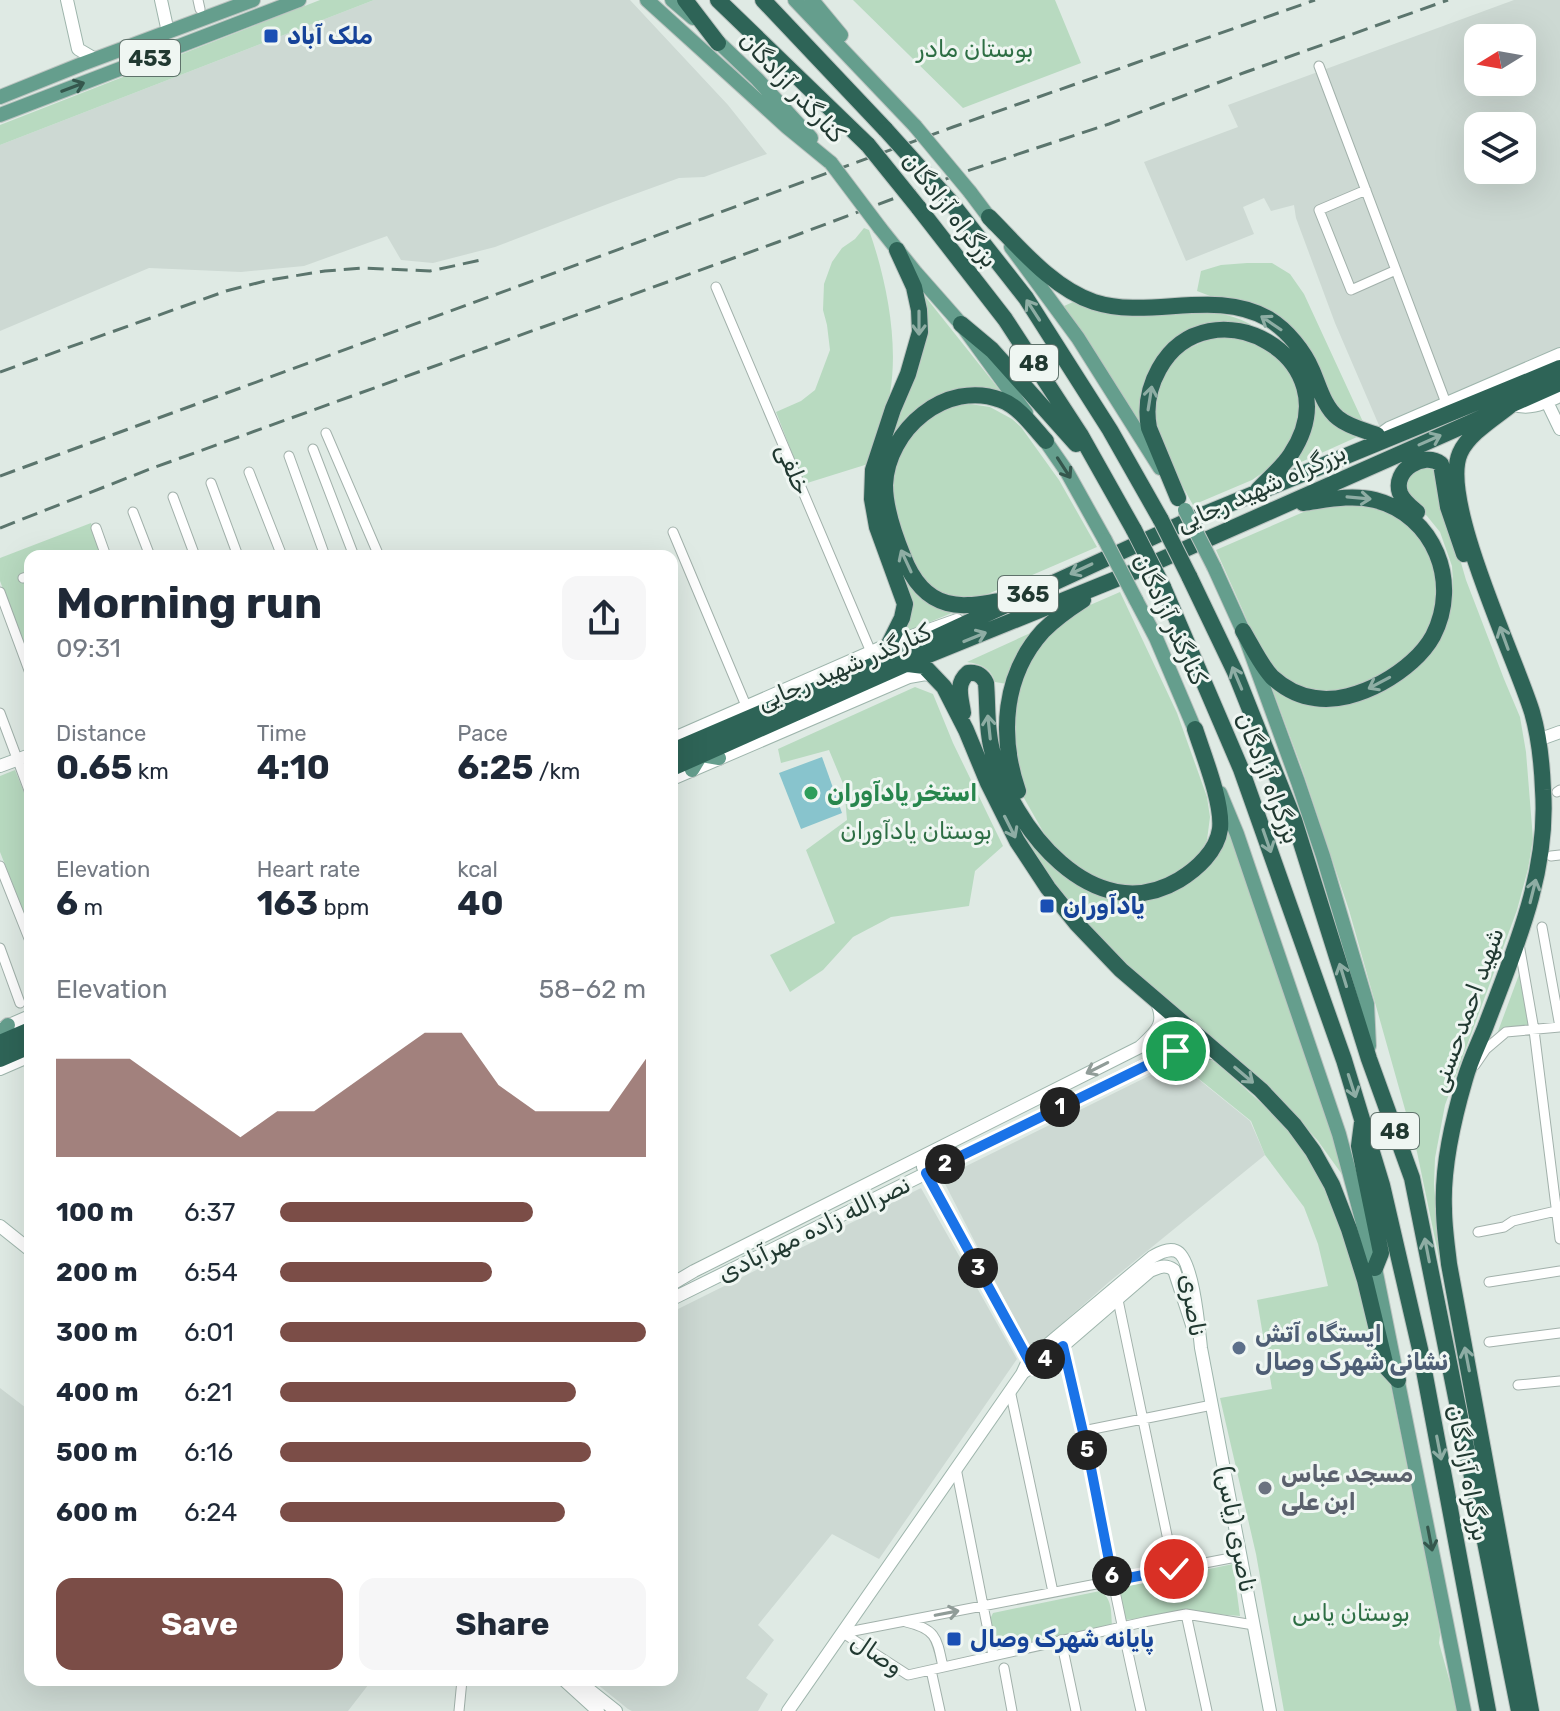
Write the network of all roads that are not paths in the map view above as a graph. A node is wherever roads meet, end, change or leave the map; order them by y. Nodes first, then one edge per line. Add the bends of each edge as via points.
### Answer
1 (67, 0) edge
2 (161, 0) edge
3 (253, 0) edge
4 (299, 0) edge
5 (647, 0) edge
6 (672, 0) edge
7 (685, 0) edge
8 (718, 0) edge
9 (763, 0) edge
10 (795, 0) edge
11 (812, 0) edge
12 (168, 32) junction
13 (718, 43) junction
14 (95, 59) junction
15 (1319, 66) dead end
16 (876, 84) junction
17 (0, 97) edge
18 (0, 115) edge
19 (831, 163) junction
20 (1366, 190) junction
21 (989, 217) junction
22 (897, 250) junction
23 (1396, 270) junction
24 (716, 287) dead end
25 (961, 324) junction
26 (1560, 354) edge
27 (1560, 368) edge
28 (1560, 383) edge
29 (1554, 399) edge
30 (1446, 403) junction
31 (1512, 404) junction
32 (1560, 429) edge
33 (326, 433) dead end
34 (1046, 441) junction
35 (1372, 441) junction
36 (313, 449) dead end
37 (289, 456) dead end
38 (249, 472) dead end
39 (1103, 474) junction
40 (211, 483) dead end
41 (1252, 495) junction
42 (173, 497) dead end
43 (1182, 504) junction
44 (1281, 506) junction
45 (133, 512) dead end
46 (96, 528) dead end
47 (673, 532) dead end
48 (104, 550) edge
49 (148, 550) edge
50 (193, 550) edge
51 (236, 550) edge
52 (280, 550) edge
53 (323, 550) edge
54 (352, 550) edge
55 (376, 550) edge
56 (1483, 582) junction
57 (1104, 584) junction
58 (1444, 591) junction
59 (0, 592) edge
60 (1019, 599) junction
61 (1243, 631) junction
62 (889, 644) junction
63 (871, 652) junction
64 (24, 657) edge
65 (906, 664) junction
66 (936, 677) junction
67 (749, 712) junction
68 (0, 713) edge
69 (1195, 729) junction
70 (966, 730) junction
71 (1560, 732) edge
72 (678, 737) edge
73 (1538, 740) junction
74 (678, 748) edge
75 (701, 755) junction
76 (24, 758) edge
77 (719, 758) junction
78 (678, 765) edge
79 (0, 766) edge
80 (692, 770) junction
81 (678, 776) edge
82 (1045, 846) junction
83 (0, 866) edge
84 (24, 926) edge
85 (1542, 927) dead end
86 (1518, 941) junction
87 (0, 948) edge
88 (1154, 998) junction
89 (20, 1003) dead end
90 (24, 1019) edge
91 (1560, 1027) edge
92 (3, 1029) edge
93 (1534, 1030) junction
94 (24, 1033) edge
95 (0, 1043) edge
96 (24, 1049) edge
97 (1218, 1054) junction
98 (0, 1059) edge
99 (24, 1059) edge
100 (1369, 1059) junction
101 (0, 1069) edge
102 (1466, 1077) junction
103 (1362, 1117) junction
104 (918, 1158) junction
105 (926, 1173) junction
106 (1556, 1211) junction
107 (0, 1226) edge
108 (1478, 1232) dead end
109 (1560, 1239) edge
110 (24, 1245) edge
111 (1375, 1268) junction
112 (1560, 1271) edge
113 (678, 1280) edge
114 (1489, 1282) dead end
115 (678, 1296) edge
116 (1118, 1300) junction
117 (1560, 1333) edge
118 (1489, 1342) dead end
119 (1063, 1346) junction
120 (1201, 1348) junction
121 (1028, 1368) junction
122 (1398, 1380) junction
123 (1560, 1381) edge
124 (1518, 1385) dead end
125 (1010, 1390) junction
126 (1212, 1405) junction
127 (1144, 1419) junction
128 (1083, 1431) junction
129 (956, 1468) junction
130 (1241, 1556) junction
131 (1174, 1569) junction
132 (1113, 1581) junction
133 (1053, 1592) junction
134 (982, 1606) junction
135 (1186, 1614) junction
136 (902, 1622) junction
137 (1254, 1625) junction
138 (1122, 1627) junction
139 (843, 1633) junction
140 (1061, 1640) junction
141 (993, 1656) junction
142 (943, 1667) junction
143 (1004, 1668) dead end
144 (931, 1670) junction
145 (461, 1686) edge
146 (571, 1686) edge
147 (585, 1686) edge
148 (459, 1711) edge
149 (598, 1711) edge
150 (616, 1711) edge
151 (790, 1711) edge
152 (940, 1711) edge
153 (1012, 1711) edge
154 (1076, 1711) edge
155 (1141, 1711) edge
156 (1207, 1711) edge
157 (1270, 1711) edge
158 (1464, 1711) edge
159 (1488, 1711) edge
160 (1519, 1711) edge
161 (1531, 1711) edge

1 - 14 street via 78,49
2 - 12 street
3 - 12 main road, 453
18 -> 4 main road, 453
5 - 19 main road
6 - 13 main road, کنارگذر آزادگان
7 - 13 highway
8 - 39 highway, بزرگراه آزادگان / 48, bridge via 868,145 1005,319
100 -> 9 highway, بزرگراه آزادگان / 48, bridge via 1294,820 1235,672 1161,520 1110,430 1026,298 949,200
10 - 16 main road
11 - 16 main road
12 - 14 main road, 453
13 - 19 main road, کنارگذر آزادگان
14 - 17 main road, 453
15 - 20 street
16 - 21 main road, bridge
19 - 22 main road, کنارگذر آزادگان, bridge
20 - 23 street
20 - 23 street via 1319,210 1351,290
35 -> 21 highway via 1336,417 1311,366 1272,321 1227,305 1139,308 1094,302 1058,282
21 - 43 main road via 1078,338
22 - 25 main road, کنارگذر آزادگان
22 -> 62 highway via 914,287 920,332 871,486 877,527 905,604
23 - 30 street
24 - 63 street, خلفی
25 - 34 main road, کنارگذر آزادگان
25 - 39 highway via 992,350
26 - 30 street
27 - 35 highway, بزرگراه شهید رجایی / 365
28 - 31 highway, بزرگراه شهید رجایی / 365
29 - 31 street via 1528,408
29 - 32 street
30 - 35 street
44 -> 31 highway, بزرگراه شهید رجایی / 365
31 - 56 highway, شهید احمدحسنی via 1469,440 1456,464 1456,485
33 - 55 street
60 -> 34 highway via 956,605 923,590 895,539 886,474 893,451 911,424 935,405 965,396 1001,400
34 -> 69 main road, کنارگذر آزادگان, bridge via 1156,638
35 - 41 highway, بزرگراه شهید رجایی / 365
36 - 54 street
37 - 53 street
38 - 52 street
39 -> 103 highway, بزرگراه آزادگان / 48, bridge via 1163,587 1241,769
40 - 51 street
43 -> 41 highway via 1149,428 1150,391 1169,354 1192,338 1220,330 1250,333 1275,346 1294,364 1304,387 1307,413 1299,442
41 -> 60 highway, بزرگراه شهید رجایی / 365
42 - 50 street
43 - 61 main road, bridge
44 - 57 highway, بزرگراه شهید رجایی / 365
44 -> 58 highway via 1346,497 1400,509 1421,526 1435,548
45 - 49 street
46 - 48 street
47 - 67 street
56 - 58 highway via 1463,553 1441,464 1418,461 1403,473 1398,488 1440,543 1446,561
73 -> 56 highway, شهید احمدحسنی
65 -> 57 highway, بزرگراه شهید رجایی / 365
57 - 82 highway via 1043,631 1011,689 1006,720 1009,762
58 -> 61 highway via 1439,621 1420,654 1384,682 1350,696 1315,698 1285,687 1266,669
59 - 64 street
60 - 62 street, کنارگذر شهید رجایی
60 - 67 highway, بزرگراه شهید رجایی / 365 via 902,653
61 - 100 main road via 1323,856 1367,1004
62 - 63 street, کنارگذر شهید رجایی
63 - 67 street, کنارگذر شهید رجایی
65 - 66 highway via 924,666
65 - 75 highway, بزرگراه شهید رجایی / 365
66 - 70 highway, کنارگذر آزادگان
66 - 77 street, کنارگذر شهید رجایی via 909,677
67 - 72 street, کنارگذر شهید رجایی
67 - 74 highway, بزرگراه شهید رجایی / 365
68 - 76 street
69 - 82 highway via 1220,829 1198,867 1160,889 1118,893 1084,880
69 - 111 main road, کنارگذر آزادگان via 1315,1061
82 -> 70 highway via 1018,811 999,771 989,733 986,683 977,673 968,673 959,688
70 -> 88 highway, کنارگذر آزادگان via 1017,841 1048,888 1087,935
71 - 73 street
86 -> 73 highway, شهید احمدحسنی via 1544,828
75 - 77 main road
75 - 78 highway, بزرگراه شهید رجایی / 365
75 - 80 main road
76 - 79 street
77 - 80 street, کنارگذر شهید رجایی
80 - 81 street, کنارگذر شهید رجایی
83 - 84 street
85 - 91 street
86 - 93 street
86 - 102 highway, شهید احمدحسنی
87 - 89 street
88 - 97 highway, کنارگذر آزادگان
88 -> 104 street, نصرالله زاده مهرآبادی via 1161,1020 1157,1032 1140,1047
90 - 92 street
91 - 93 street
93 - 102 street via 1506,1032
93 - 106 street
94 - 95 highway
96 - 98 highway
97 - 105 street, نصرالله زاده مهرآبادی via 1176,1051
97 -> 122 highway, کنارگذر آزادگان via 1294,1125 1332,1185 1365,1280 1386,1367
99 - 101 street
160 -> 100 highway, بزرگراه آزادگان / 48 via 1412,1178
161 -> 102 highway, شهید احمدحسنی via 1449,1264 1446,1167
103 - 111 highway via 1359,1146 1381,1253
103 -> 159 highway, بزرگراه آزادگان / 48 via 1420,1349
104 - 105 street
104 - 113 street, نصرالله زاده مهرآبادی
105 - 115 street, نصرالله زاده مهرآبادی
105 - 121 street
106 - 108 street
106 - 109 street
107 - 110 street
111 - 122 main road, کنارگذر آزادگان
112 - 114 street
116 - 119 street, ناصری
116 - 120 street, ناصری via 1150,1271 1168,1266 1178,1278
116 - 127 street
117 - 118 street
119 - 121 street, ناصری
119 - 128 street
120 - 121 street, ناصری via 1185,1261 1173,1250 1152,1257
120 - 126 street, ناصری (یاس)
121 - 125 street, ناصری
122 -> 158 main road, کنارگذر آزادگان
123 - 124 street
125 - 129 street, ناصری
125 - 133 street
126 - 127 street
126 - 130 street, ناصری (یاس)
127 - 128 street
127 - 131 street
128 - 132 street
129 - 134 street
129 - 139 street, ناصری
130 - 131 street, وصال
130 - 137 street, ناصری (یاس)
131 - 132 street, وصال
132 - 133 street, وصال
132 - 138 street
133 - 134 street, وصال
136 -> 134 street, وصال
134 - 141 street
135 - 137 street, وصال
135 - 138 street, وصال
135 - 156 street
136 - 139 street, وصال
136 - 142 street via 934,1636
137 - 157 street, ناصری (یاس)
138 - 140 street, وصال
138 - 155 street
139 - 144 street, وصال via 908,1675
139 - 151 street, ناصری
140 - 141 street, وصال
140 - 154 street
141 - 142 street, وصال
142 - 144 street, وصال
143 - 153 street
144 - 152 street
145 - 148 street
146 - 149 street
147 - 150 street

